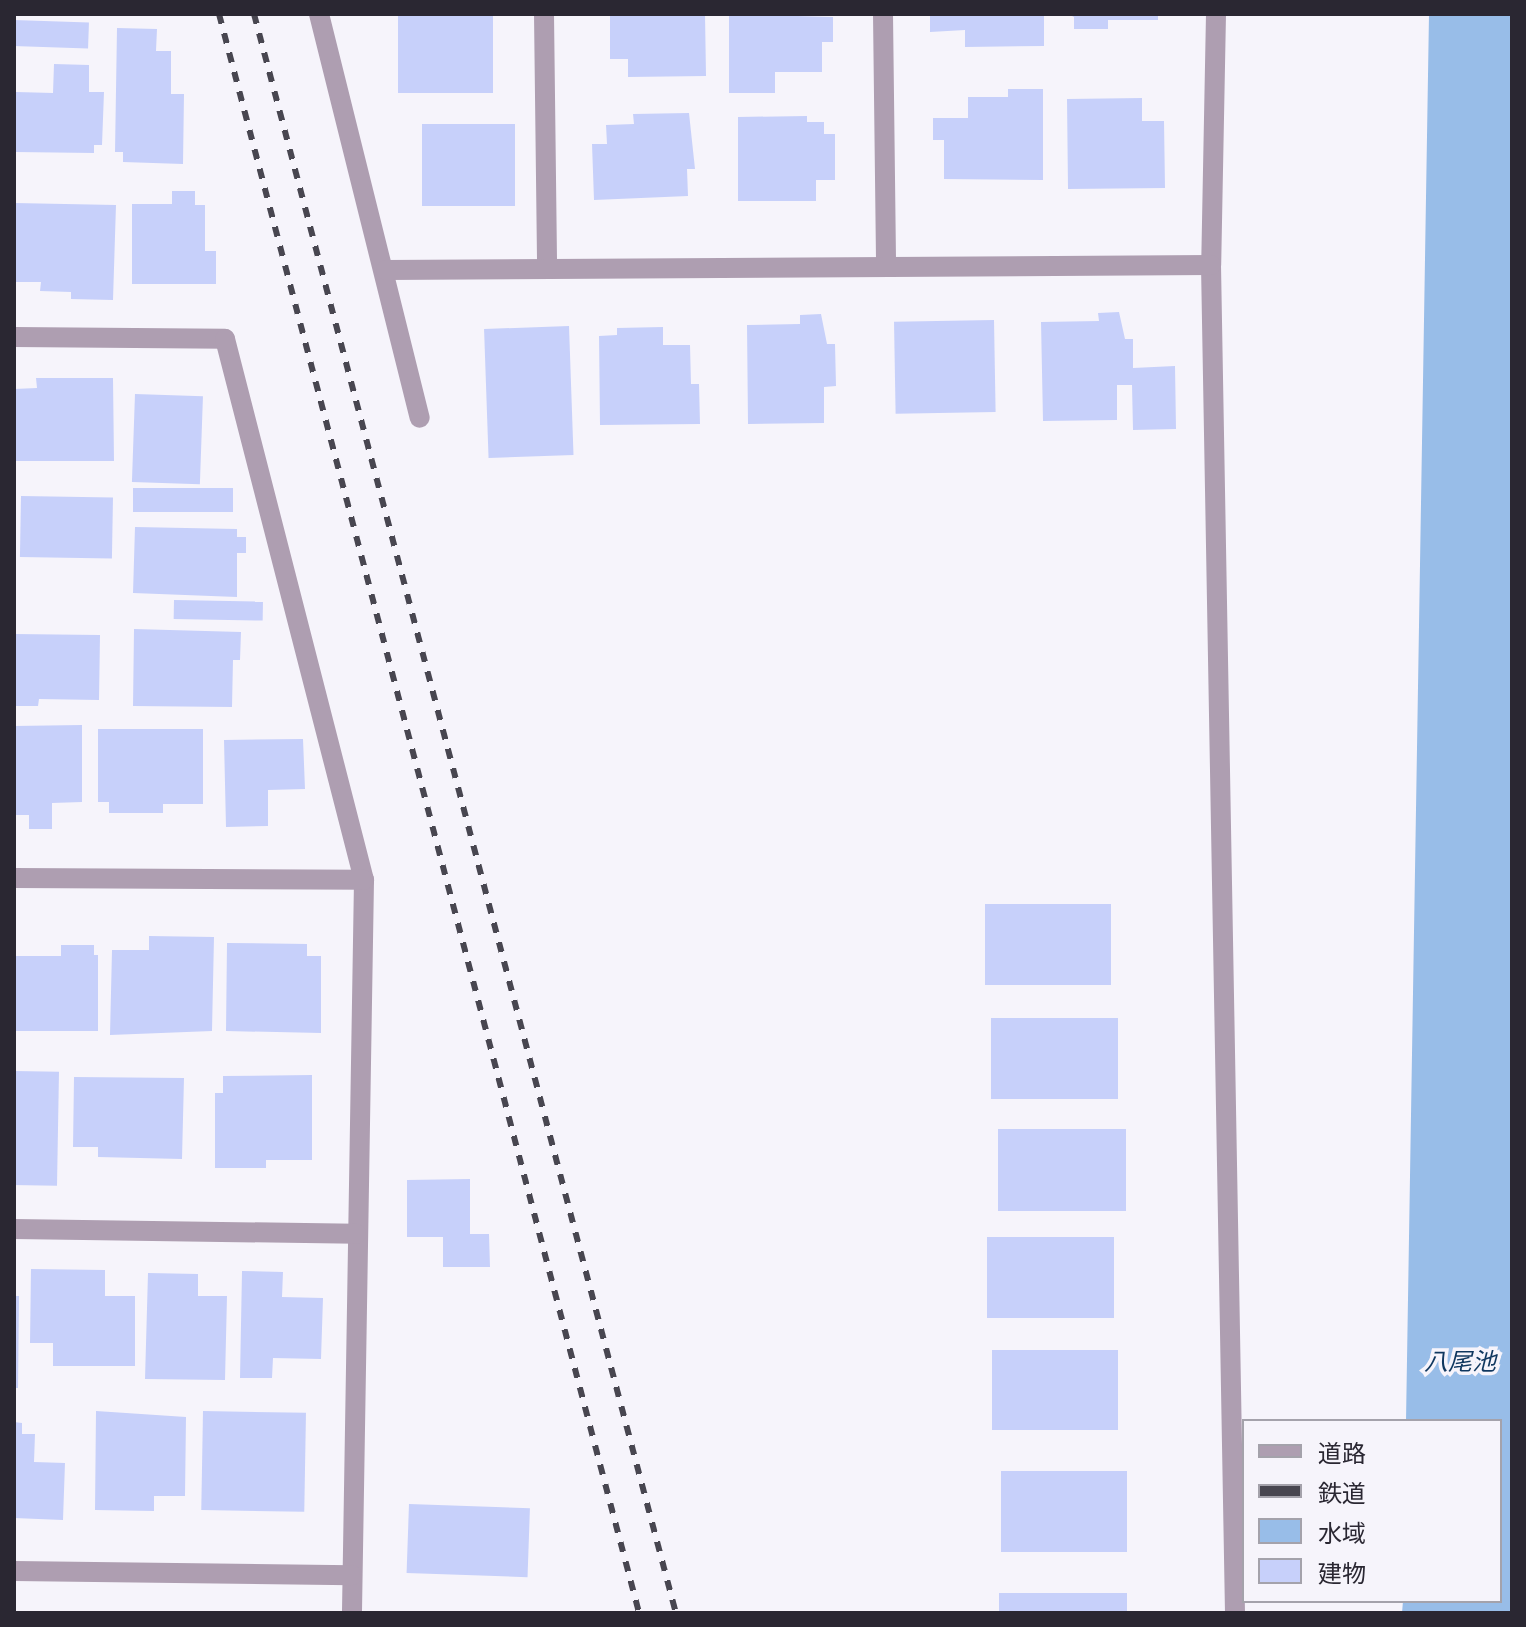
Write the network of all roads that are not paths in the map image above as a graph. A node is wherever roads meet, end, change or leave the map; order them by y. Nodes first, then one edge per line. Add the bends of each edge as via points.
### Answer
1 (319, 14) edge
2 (544, 14) edge
3 (883, 14) edge
4 (1216, 14) edge
5 (1211, 265) junction
6 (886, 267) junction
7 (547, 269) junction
8 (386, 270) junction
9 (14, 337) edge
10 (420, 418) dead end
11 (14, 878) edge
12 (364, 880) junction
13 (14, 1229) edge
14 (356, 1234) junction
15 (14, 1571) edge
16 (352, 1575) junction
17 (352, 1613) edge
18 (1235, 1613) edge

1 - 8 street
2 - 7 street
3 - 6 street
4 - 5 street
5 - 6 street
5 - 18 street
6 - 7 street
7 - 8 street
8 - 10 street
9 - 12 street via 225,339
11 - 12 street
12 - 14 street
13 - 14 street
14 - 16 street
15 - 16 street
16 - 17 street

